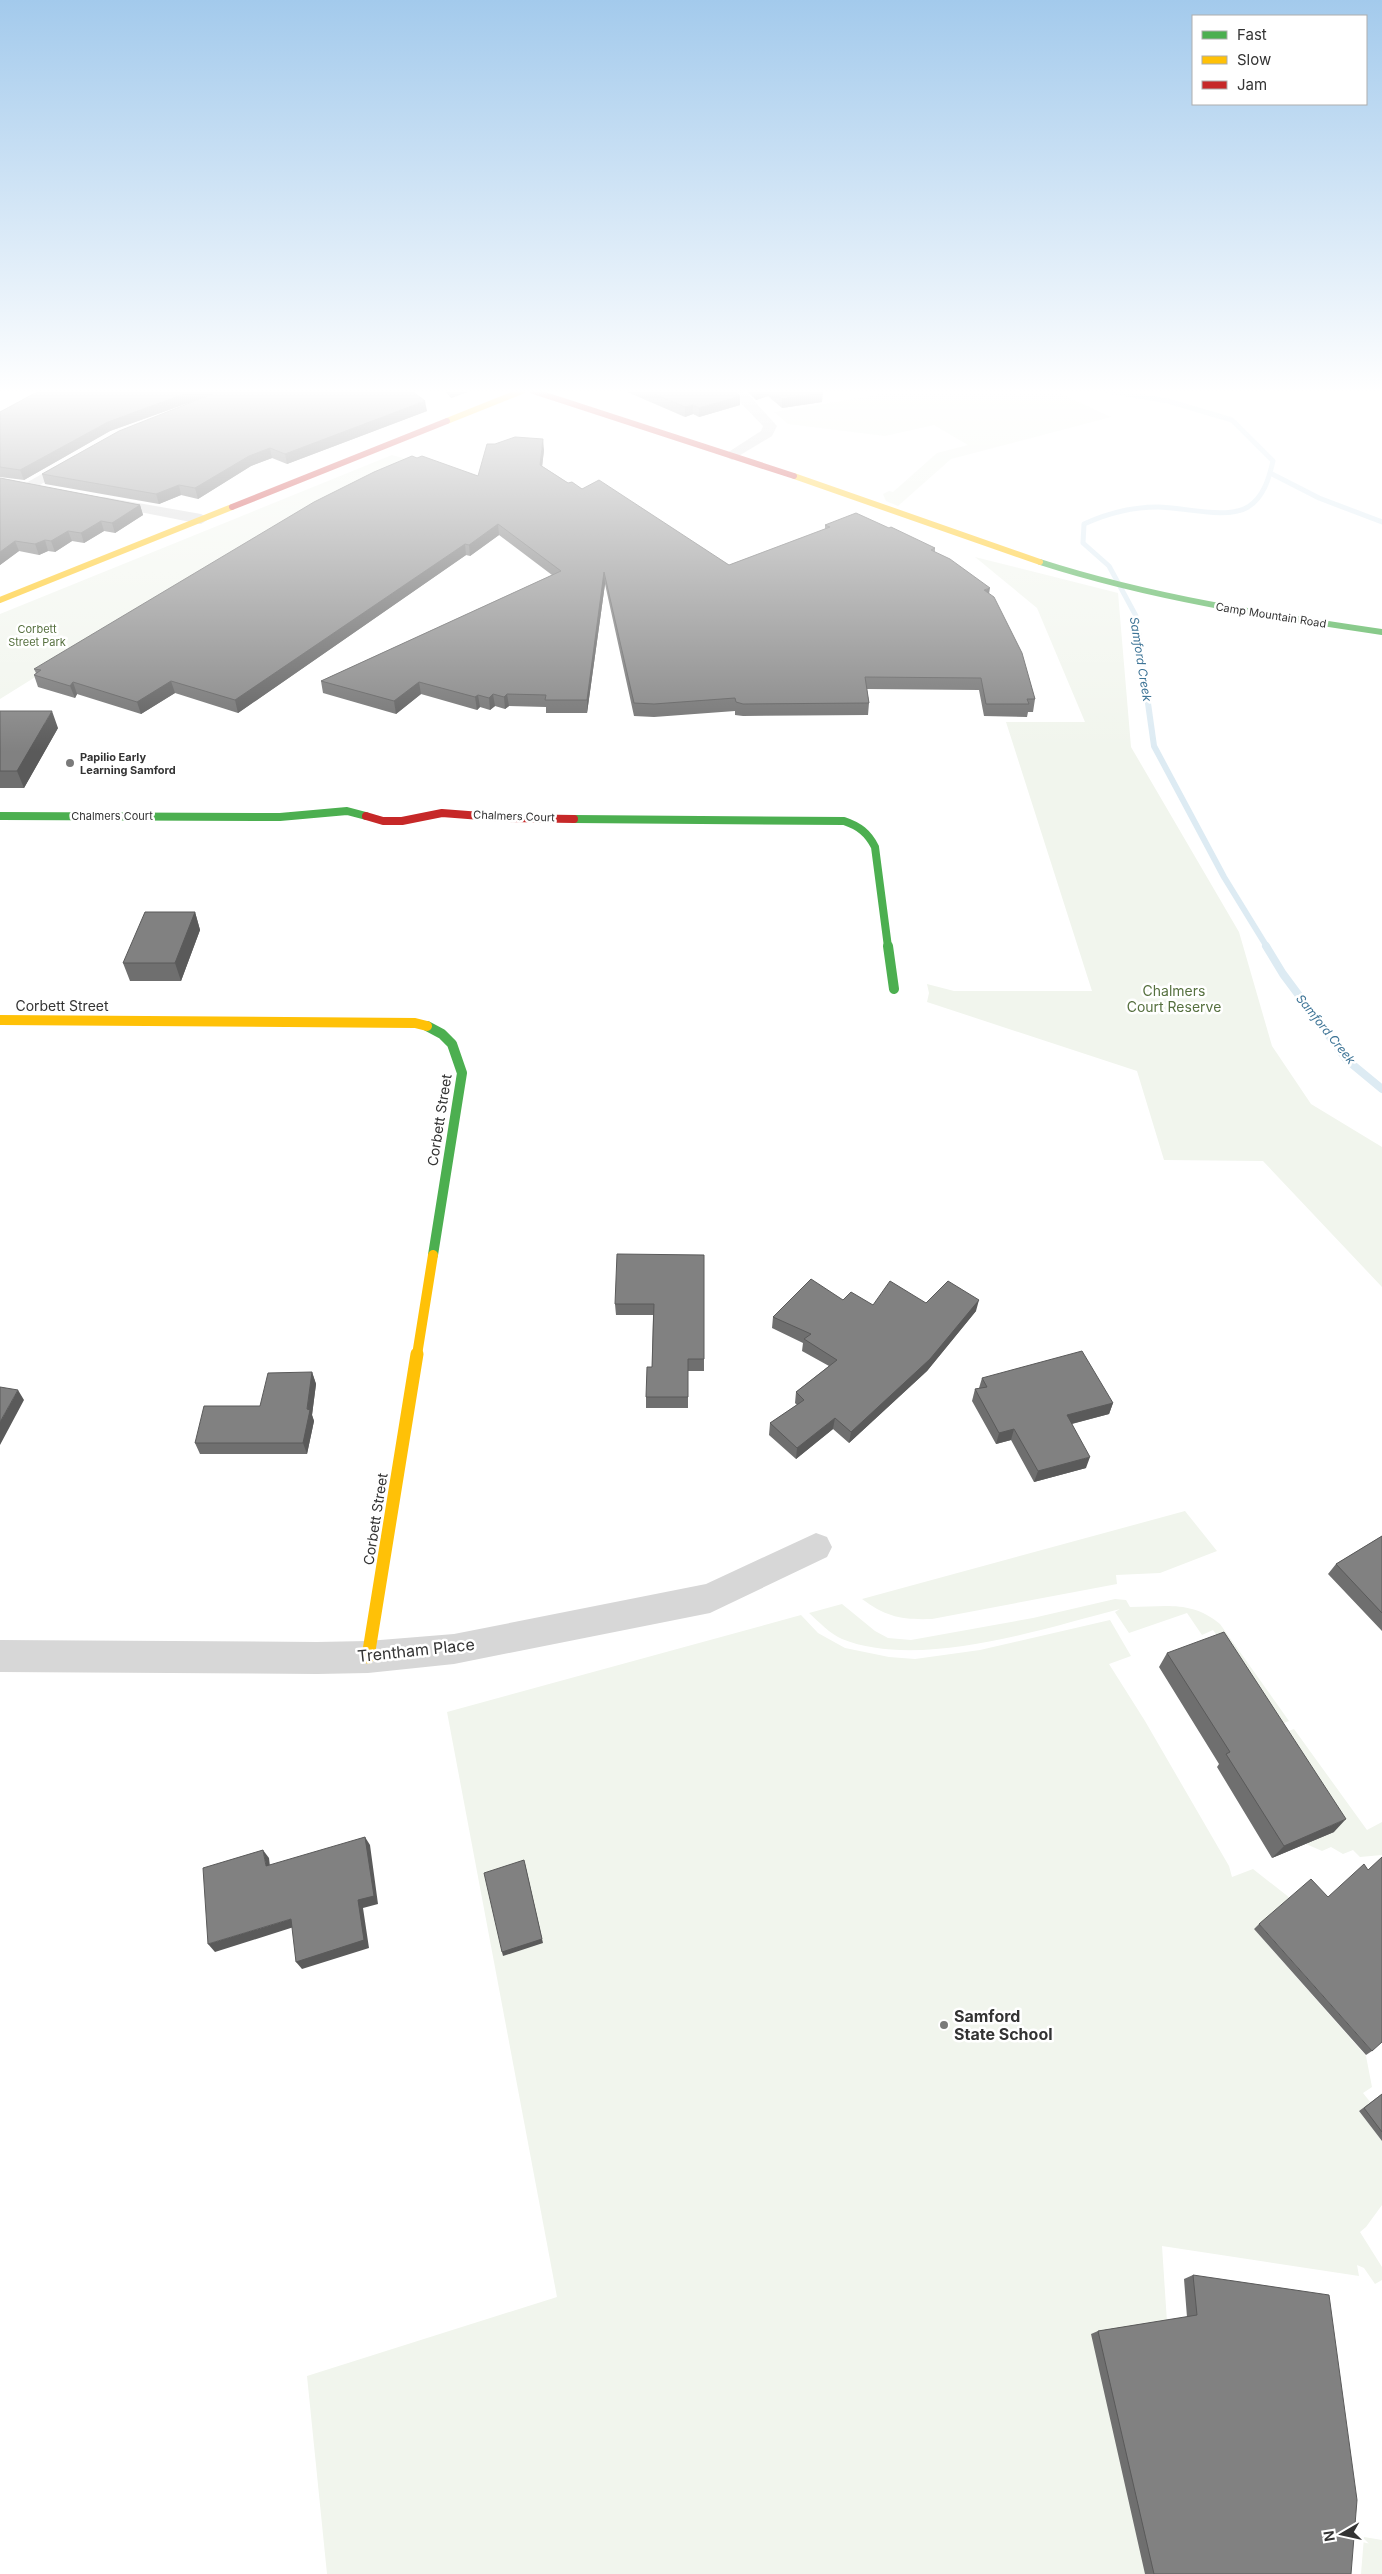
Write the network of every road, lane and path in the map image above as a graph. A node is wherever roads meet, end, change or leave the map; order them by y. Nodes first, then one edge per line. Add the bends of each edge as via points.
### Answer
1 (154, 511) edge
2 (223, 511) edge
3 (891, 511) edge
4 (201, 520) junction
5 (0, 600) edge
6 (1382, 632) edge
7 (0, 816) edge
8 (894, 989) dead end
9 (0, 1020) edge
10 (816, 1547) dead end
11 (0, 1656) edge
12 (368, 1657) junction

1 - 4 street
2 - 4 street
3 - 6 street, Camp Mountain Road via 1102,582 1214,606
4 - 5 street
7 - 8 street, Chalmers Court via 280,817 348,811 382,821 402,821 442,813 506,818 844,821 866,832 874,847
9 - 12 street, Corbett Street via 414,1023 436,1028 453,1040 460,1054 462,1073
10 - 12 street, Trentham Place via 710,1598 454,1649
11 - 12 street, Trentham Place

